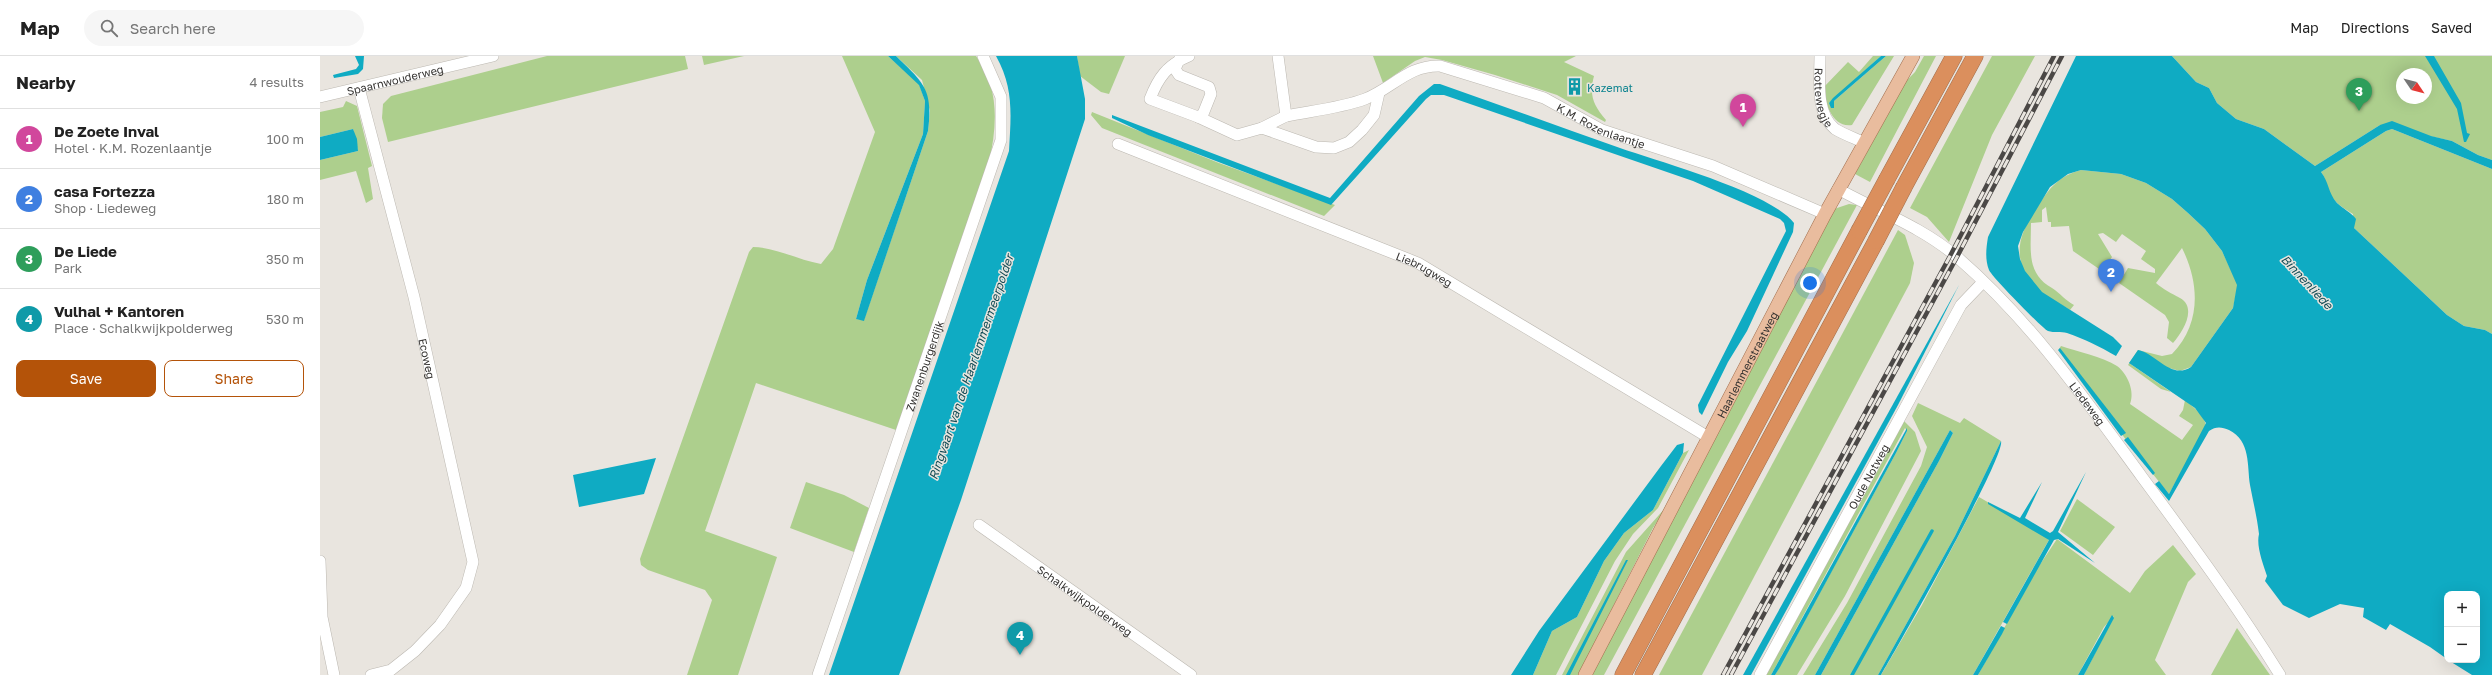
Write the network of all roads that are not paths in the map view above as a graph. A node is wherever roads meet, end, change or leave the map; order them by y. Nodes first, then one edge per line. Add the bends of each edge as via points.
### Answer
1 (493, 56) edge
2 (982, 56) edge
3 (1278, 56) edge
4 (1820, 56) edge
5 (1913, 56) edge
6 (1954, 56) edge
7 (1975, 56) edge
8 (1184, 58) edge
9 (359, 88) junction
10 (1379, 93) junction
11 (320, 97) edge
12 (1286, 116) junction
13 (1198, 117) junction
14 (1262, 128) junction
15 (1863, 142) junction
16 (1118, 144) dead end
17 (1838, 189) junction
18 (1825, 214) junction
19 (1983, 282) junction
20 (1708, 438) junction
21 (979, 524) dead end
22 (320, 561) edge
23 (334, 675) edge
24 (371, 675) edge
25 (818, 675) edge
26 (1191, 675) edge
27 (1585, 675) edge
28 (1623, 675) edge
29 (1643, 675) edge
30 (1760, 675) edge
31 (2280, 675) edge

1 - 9 street, Spaarnwouderweg
2 - 25 street, Zwanenburgerdijk via 1001,97 1001,140
3 - 12 street
4 - 15 street, Rottewegje via 1820,97 1828,122 1836,129
5 - 15 main road, Haarlemmerstraatweg
6 - 28 highway, bridge
7 - 29 highway, bridge
8 - 13 street, K.M. Rozenlaantje via 1175,69 1179,75 1209,87 1212,94 1203,114
8 - 13 street, K.M. Rozenlaantje via 1164,71 1150,99
9 - 11 street, Spaarnwouderweg
9 - 24 street, Ecoweg via 414,297 473,562 466,588 440,625 415,651 391,670
10 - 12 street, K.M. Rozenlaantje via 1363,100
10 - 14 street via 1374,115 1362,130 1349,142 1334,148 1316,147
10 - 18 street, K.M. Rozenlaantje via 1412,70 1425,65 1456,70 1544,98 1602,130 1712,166
12 - 14 street, K.M. Rozenlaantje
13 - 14 street, K.M. Rozenlaantje via 1237,135
15 - 17 main road, Haarlemmerstraatweg
16 - 20 street, Liebrugweg via 1418,263
17 - 18 main road, Haarlemmerstraatweg
17 - 19 street, Liedeweg via 1925,234 1957,257
18 - 20 main road, Haarlemmerstraatweg
19 - 30 street, Oude Notweg via 1961,305
19 - 31 street, Liedeweg via 2009,305 2053,356 2207,566
20 - 27 main road, Haarlemmerstraatweg
21 - 26 street, Schalkwijkpolderweg
22 - 23 street via 322,618

